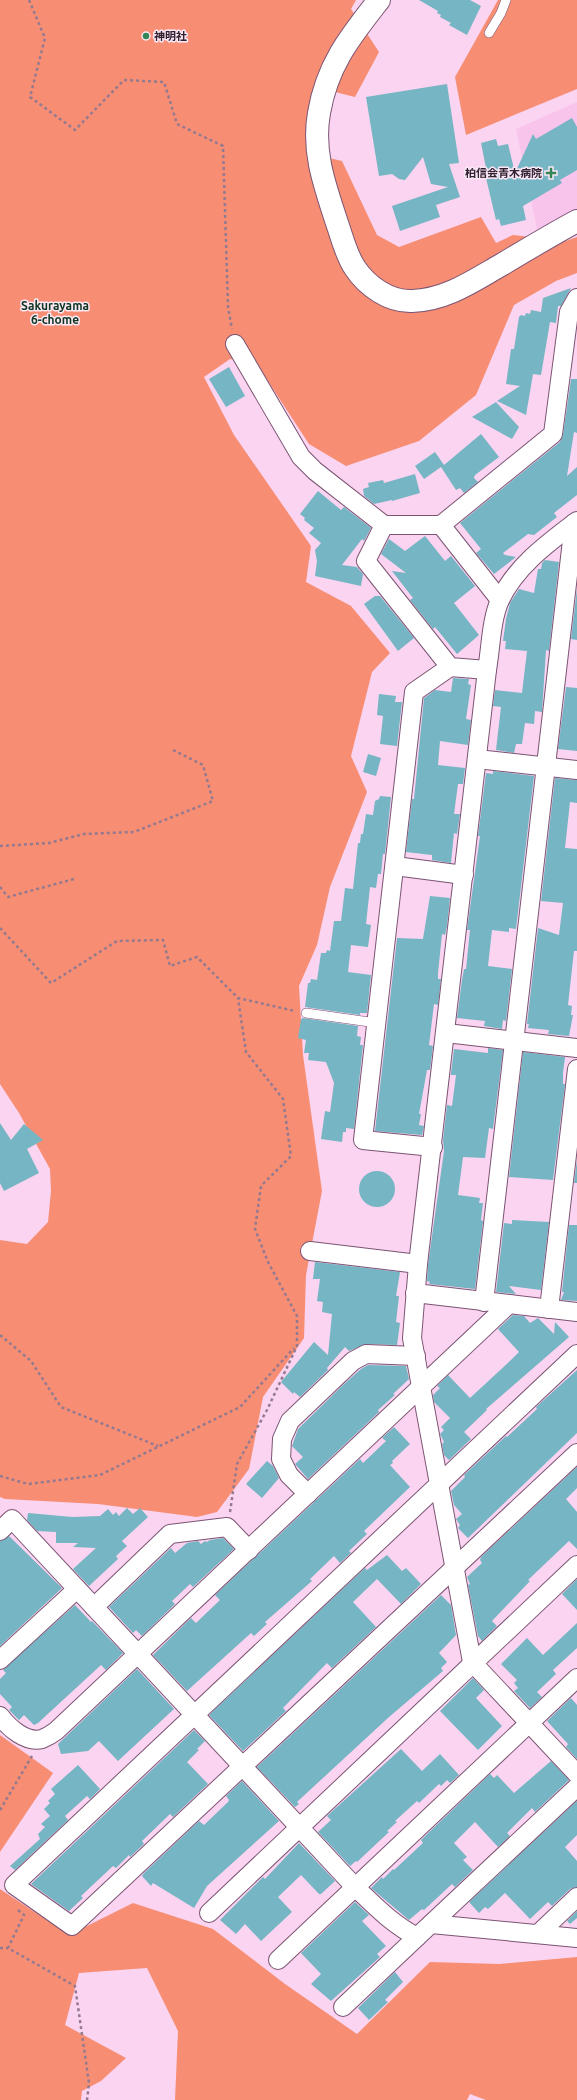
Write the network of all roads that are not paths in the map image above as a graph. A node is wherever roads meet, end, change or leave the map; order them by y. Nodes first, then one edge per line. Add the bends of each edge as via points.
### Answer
1 (379, 0) edge
2 (506, 0) edge
3 (489, 33) dead end
4 (577, 221) edge
5 (577, 298) edge
6 (235, 344) road end
7 (575, 522) edge
8 (441, 524) junction
9 (384, 525) junction
10 (500, 600) junction
11 (450, 667) junction
12 (487, 670) junction
13 (477, 759) junction
14 (546, 767) junction
15 (577, 770) edge
16 (395, 866) junction
17 (464, 875) junction
18 (306, 1013) road end
19 (377, 1022) junction
20 (446, 1033) junction
21 (514, 1041) junction
22 (577, 1048) edge
23 (577, 1069) edge
24 (433, 1147) junction
25 (310, 1251) dead end
26 (418, 1264) junction
27 (415, 1293) junction
28 (484, 1302) junction
29 (509, 1304) junction
30 (549, 1309) junction
31 (577, 1312) edge
32 (577, 1354) edge
33 (416, 1356) junction
34 (421, 1388) junction
35 (577, 1453) edge
36 (439, 1484) junction
37 (308, 1494) junction
38 (4, 1521) edge
39 (248, 1550) junction
40 (577, 1564) edge
41 (455, 1568) junction
42 (77, 1589) junction
43 (94, 1607) junction
44 (138, 1655) junction
45 (0, 1660) edge
46 (472, 1662) junction
47 (577, 1678) edge
48 (194, 1715) junction
49 (0, 1716) edge
50 (529, 1723) junction
51 (242, 1766) junction
52 (577, 1774) edge
53 (577, 1787) edge
54 (299, 1827) junction
55 (355, 1887) junction
56 (577, 1897) edge
57 (209, 1913) dead end
58 (431, 1924) junction
59 (538, 1934) junction
60 (417, 1937) junction
61 (577, 1938) edge
62 (278, 1960) dead end
63 (343, 2007) dead end

1 - 4 street via 347,41 330,73 319,114 317,148 320,173 341,235 354,267 370,285 390,298 411,301 436,299 457,290
2 - 3 lane
5 - 8 street via 569,312 553,434
6 - 9 street via 301,457
7 - 10 street via 537,552 518,573
7 - 14 street
8 - 9 street
8 - 10 street
9 - 11 street via 366,561
10 - 12 street
11 - 12 street
11 - 16 street via 414,692
12 - 13 street
13 - 14 street
13 - 17 street
14 - 15 street
14 - 21 street
16 - 17 street
16 - 19 street
17 - 20 street
18 - 19 lane
19 - 24 street via 363,1140
20 - 21 street
20 - 24 street
21 - 22 street
21 - 28 street
23 - 30 street
24 - 26 street
25 - 26 street
26 - 27 street
27 - 28 street
27 - 33 street via 412,1338
28 - 29 street
29 - 30 street
29 - 34 street
30 - 31 street
32 - 36 street
33 - 34 street
33 - 37 street via 366,1354 353,1361 290,1421 282,1439 281,1459 290,1475
34 - 36 street
34 - 37 street
35 - 41 street
36 - 41 street
36 - 48 street
37 - 39 street
38 - 42 street
39 - 43 street via 227,1527 170,1534
39 - 44 street
40 - 46 street
41 - 46 street
41 - 51 street
42 - 43 street
42 - 45 street
43 - 44 street
44 - 48 street
44 - 49 street via 56,1731 42,1739 31,1739 18,1734
46 - 50 street
46 - 54 street
47 - 50 street
48 - 51 street
48 - 51 street via 14,1884 72,1926
50 - 52 street
50 - 55 street
51 - 54 street
53 - 58 street
54 - 55 street
54 - 57 street
55 - 60 street via 387,1918
55 - 62 street
56 - 59 street
58 - 59 street
58 - 60 street
59 - 61 street
60 - 63 street

